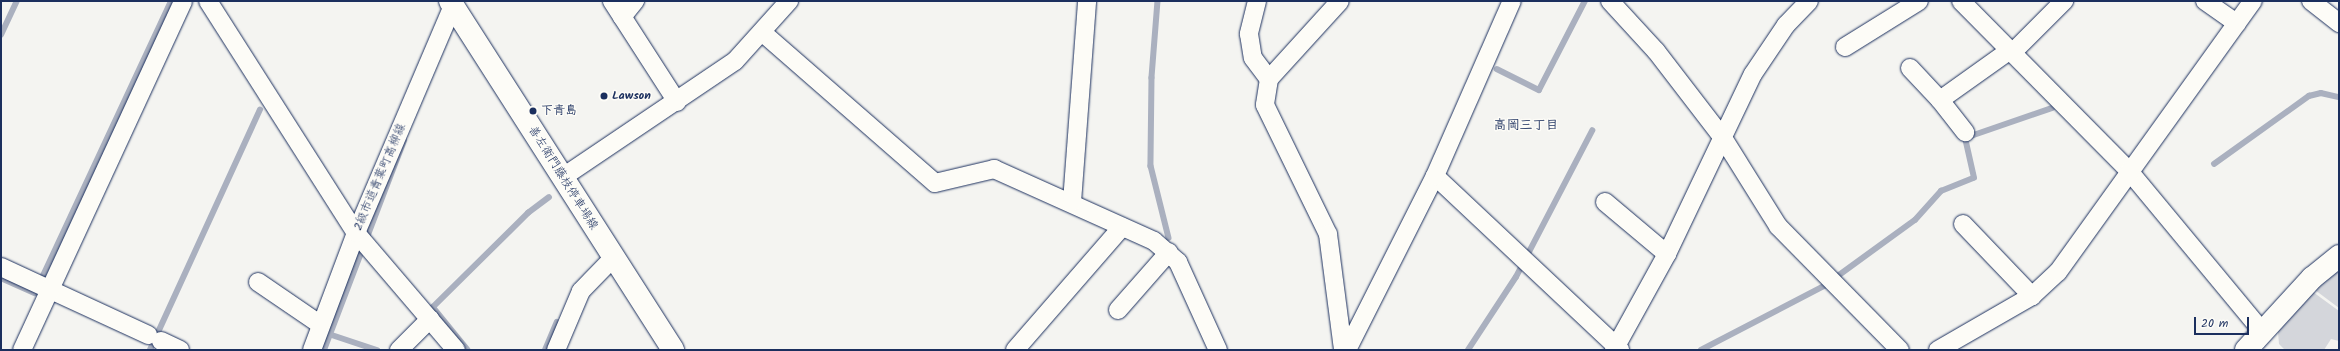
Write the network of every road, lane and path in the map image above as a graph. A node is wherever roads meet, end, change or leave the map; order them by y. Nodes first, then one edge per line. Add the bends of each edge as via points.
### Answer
1 (183, 1) edge
2 (208, 1) edge
3 (612, 1) edge
4 (635, 1) edge
5 (789, 1) edge
6 (1087, 1) edge
7 (1257, 1) edge
8 (1340, 1) edge
9 (1512, 1) edge
10 (1610, 1) edge
11 (1809, 1) edge
12 (1918, 1) edge
13 (1961, 1) edge
14 (2064, 1) edge
15 (2205, 1) edge
16 (2253, 1) edge
17 (2311, 1) edge
18 (452, 4) edge
19 (622, 17) junction
20 (2237, 23) junction
21 (2339, 23) edge
22 (763, 32) junction
23 (1845, 47) dead end
24 (2011, 52) junction
25 (1910, 68) dead end
26 (1269, 79) junction
27 (1940, 100) junction
28 (676, 102) junction
29 (1966, 132) dead end
30 (1723, 138) junction
31 (2130, 171) junction
32 (1435, 176) junction
33 (563, 177) junction
34 (1072, 202) junction
35 (1605, 202) dead end
36 (1963, 224) dead end
37 (1122, 227) junction
38 (356, 233) junction
39 (1170, 252) junction
40 (1667, 254) junction
41 (2339, 256) edge
42 (614, 258) junction
43 (1, 267) edge
44 (258, 282) dead end
45 (49, 288) junction
46 (2032, 296) junction
47 (1118, 310) dead end
48 (430, 319) junction
49 (321, 325) junction
50 (2262, 331) junction
51 (1617, 349) edge
52 (22, 350) edge
53 (180, 350) edge
54 (312, 350) edge
55 (399, 350) edge
56 (456, 350) edge
57 (556, 350) edge
58 (673, 350) edge
59 (1015, 350) edge
60 (1218, 350) edge
61 (1343, 350) edge
62 (1347, 350) edge
63 (1900, 350) edge
64 (1938, 350) edge
65 (2246, 350) edge

1 - 45 street
2 - 38 street
3 - 19 street
4 - 19 street
5 - 22 street
6 - 34 street
7 - 26 street via 1249,34 1253,58
8 - 26 street
9 - 32 street
10 - 30 street via 1656,51
11 - 30 street via 1786,25 1753,74
12 - 23 street
13 - 24 street
14 - 24 street
15 - 20 street
16 - 20 street
17 - 21 street
18 - 33 main road, 善左衛門藤枝停車場線
18 - 38 street, 2級市道青葉町高柳線
19 - 28 street
20 - 31 street
22 - 28 street via 735,61
22 - 34 street via 935,183 994,169
24 - 27 street
24 - 31 street
25 - 27 street
26 - 61 street via 1265,105 1328,234
27 - 29 street
28 - 33 street
30 - 40 street
30 - 63 street via 1778,226
31 - 46 street via 2058,272
31 - 50 street
32 - 51 street
32 - 62 street
33 - 42 main road, 善左衛門藤枝停車場線
34 - 37 street
35 - 40 street
36 - 46 street
37 - 39 street via 1154,241
37 - 59 street
38 - 48 street
38 - 49 street, 2級市道青葉町高柳線
39 - 47 street
39 - 60 street via 1195,294
40 - 51 street
41 - 50 main road
42 - 57 street via 582,291
42 - 58 main road, 善左衛門藤枝停車場線
43 - 45 street
44 - 49 street
45 - 52 street
45 - 53 street
46 - 64 street
48 - 55 street
48 - 56 street
49 - 54 street, 2級市道青葉町高柳線
50 - 65 main road

